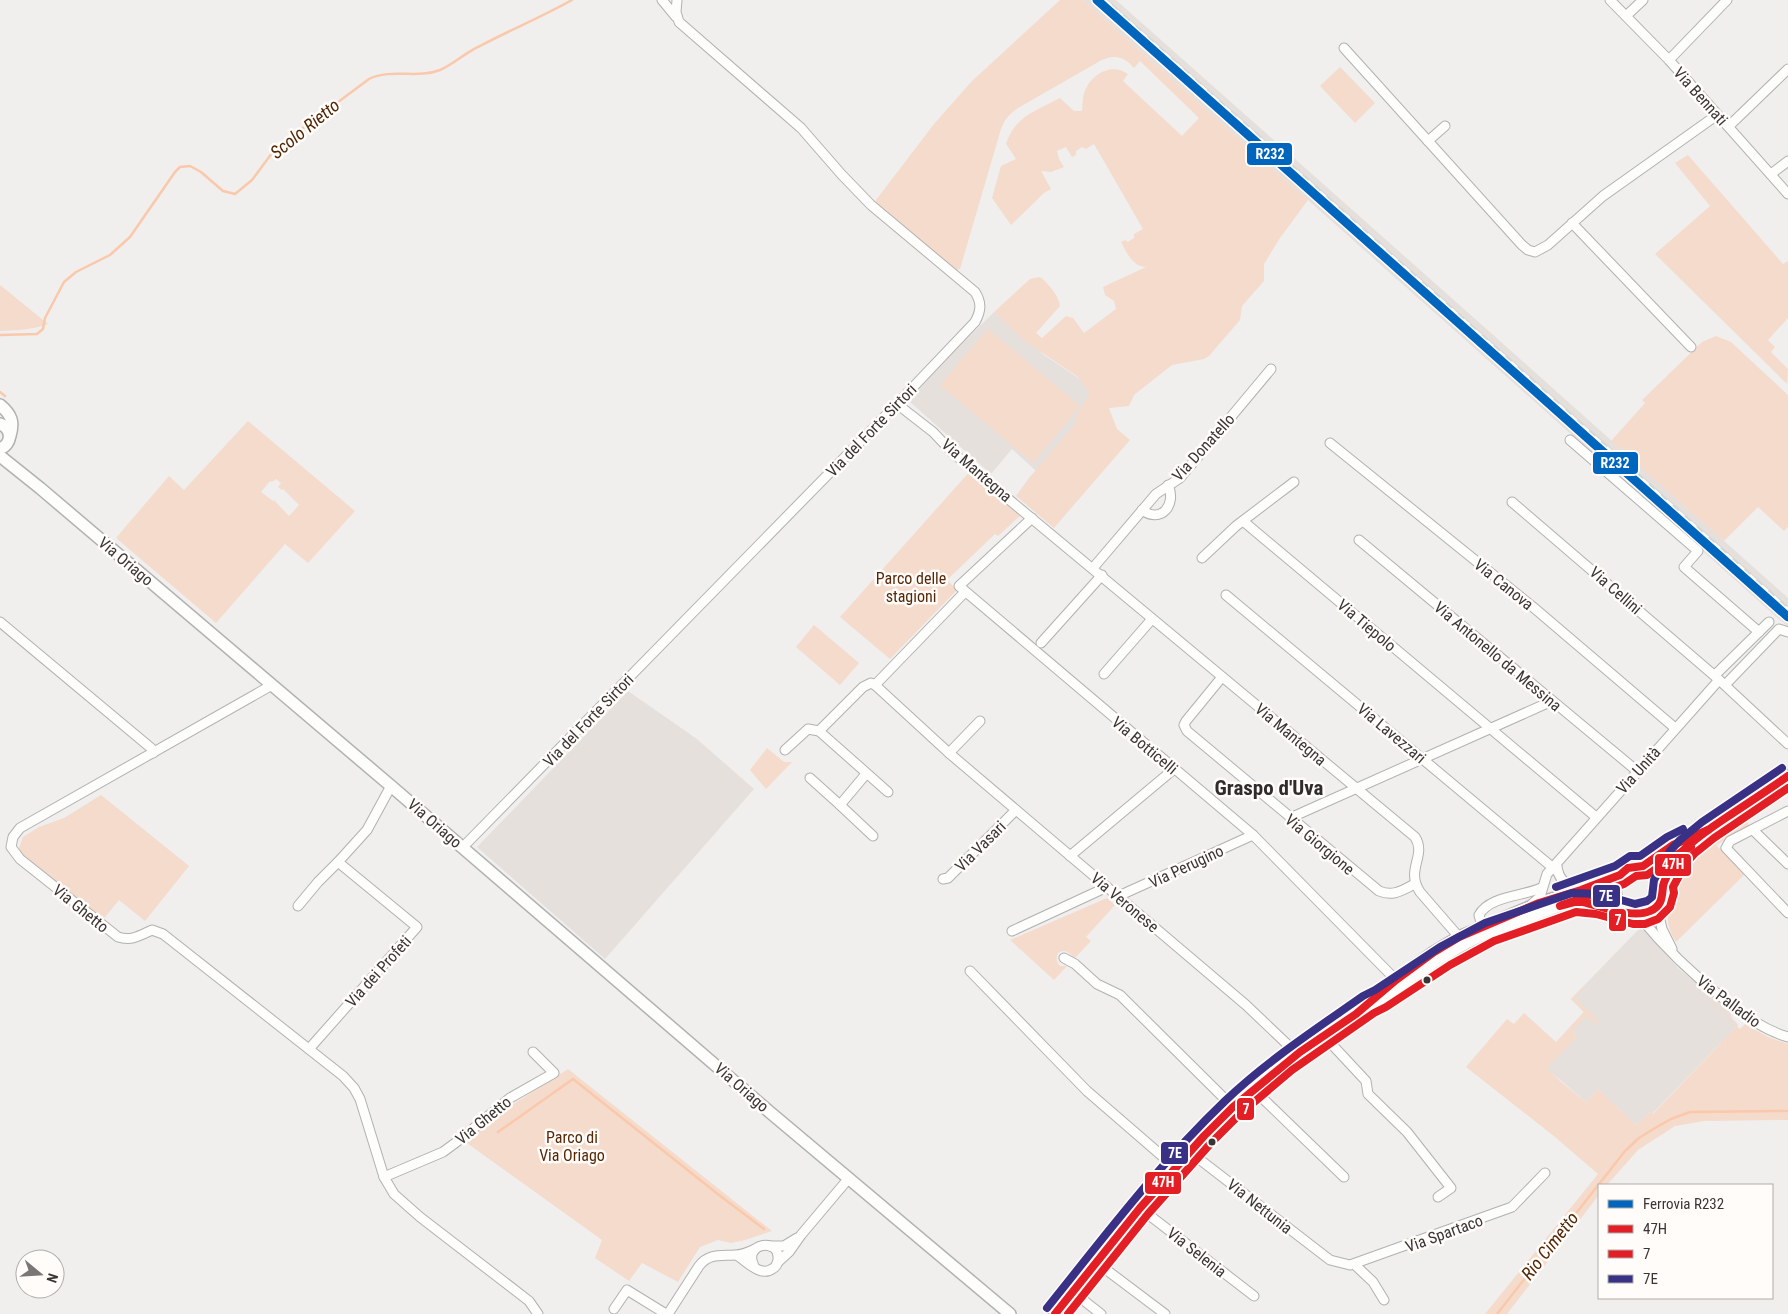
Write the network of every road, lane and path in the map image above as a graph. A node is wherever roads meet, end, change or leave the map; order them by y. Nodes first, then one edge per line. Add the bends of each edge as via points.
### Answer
1 (662, 0) edge
2 (677, 0) edge
3 (1610, 0) edge
4 (1642, 0) edge
5 (1727, 0) edge
6 (1626, 16) junction
7 (679, 22) junction
8 (1344, 48) dead end
9 (1668, 60) junction
10 (1788, 69) edge
11 (1717, 115) junction
12 (1445, 126) dead end
13 (1729, 126) junction
14 (1428, 141) junction
15 (1788, 161) edge
16 (1771, 174) junction
17 (1788, 194) edge
18 (1572, 224) junction
19 (1690, 347) dead end
20 (1271, 369) dead end
21 (897, 404) junction
22 (0, 405) edge
23 (0, 424) edge
24 (1570, 440) dead end
25 (6, 443) edge
26 (1330, 443) dead end
27 (0, 456) edge
28 (18, 470) junction
29 (1294, 482) dead end
30 (1168, 485) junction
31 (1512, 502) dead end
32 (1142, 510) junction
33 (1032, 518) junction
34 (1243, 521) junction
35 (1359, 540) dead end
36 (1202, 558) dead end
37 (1093, 568) junction
38 (1102, 575) junction
39 (965, 592) junction
40 (1226, 595) dead end
41 (1152, 619) junction
42 (0, 622) edge
43 (1769, 622) dead end
44 (1759, 632) junction
45 (1788, 632) edge
46 (1041, 643) dead end
47 (1104, 674) dead end
48 (1222, 677) junction
49 (1720, 680) junction
50 (272, 685) junction
51 (875, 685) junction
52 (1552, 701) junction
53 (980, 721) dead end
54 (1675, 728) junction
55 (1490, 729) junction
56 (819, 731) junction
57 (1788, 744) edge
58 (785, 750) dead end
59 (153, 752) junction
60 (949, 753) junction
61 (1423, 759) junction
62 (1174, 769) junction
63 (1637, 771) junction
64 (866, 774) junction
65 (1788, 776) edge
66 (810, 778) dead end
67 (391, 786) junction
68 (1356, 788) junction
69 (888, 792) dead end
70 (840, 805) junction
71 (1016, 810) junction
72 (1788, 811) edge
73 (1596, 817) junction
74 (1290, 818) junction
75 (1708, 830) junction
76 (1753, 830) junction
77 (1253, 835) junction
78 (873, 836) dead end
79 (463, 847) junction
80 (1070, 856) junction
81 (338, 862) junction
82 (1788, 864) edge
83 (1644, 866) junction
84 (1556, 867) junction
85 (1620, 875) junction
86 (943, 879) dead end
87 (1415, 884) junction
88 (1663, 885) junction
89 (1542, 886) junction
90 (1107, 887) junction
91 (1581, 890) junction
92 (1120, 898) junction
93 (1551, 899) junction
94 (1592, 903) junction
95 (298, 906) dead end
96 (1528, 907) junction
97 (1657, 907) junction
98 (1632, 913) junction
99 (1788, 913) edge
100 (1485, 930) junction
101 (1012, 931) dead end
102 (1459, 937) junction
103 (1675, 956) junction
104 (1064, 958) dead end
105 (1439, 960) junction
106 (970, 971) dead end
107 (1396, 980) junction
108 (1369, 1004) junction
109 (1324, 1036) junction
110 (1788, 1037) edge
111 (309, 1048) junction
112 (533, 1052) dead end
113 (1300, 1052) junction
114 (1253, 1089) junction
115 (1233, 1107) junction
116 (1190, 1152) junction
117 (1176, 1168) junction
118 (1545, 1173) dead end
119 (384, 1177) junction
120 (1344, 1177) dead end
121 (849, 1178) junction
122 (1438, 1197) dead end
123 (1140, 1208) junction
124 (801, 1235) junction
125 (770, 1246) junction
126 (755, 1249) junction
127 (738, 1256) junction
128 (1330, 1260) joint
129 (1096, 1262) junction
130 (777, 1263) junction
131 (1354, 1264) junction
132 (754, 1266) junction
133 (1073, 1292) junction
134 (1254, 1296) dead end
135 (1384, 1300) dead end
136 (614, 1309) dead end
137 (671, 1313) edge
138 (538, 1314) edge
139 (1010, 1314) edge
140 (1055, 1314) edge
141 (1101, 1314) edge
142 (1165, 1314) edge

1 - 7 street, Via del Forte Sirtori
2 - 7 street
3 - 6 street, Via Bennati
4 - 6 street
5 - 9 street
6 - 9 street, Via Bennati
7 - 21 street, Via del Forte Sirtori via 801,128 871,205 977,295 980,306 975,322
8 - 14 street
9 - 11 street, Via Bennati
10 - 13 street
11 - 13 street, Via Bennati
11 - 18 street via 1603,196
12 - 14 street
13 - 16 street, Via Bennati
14 - 18 street via 1528,250 1540,250
15 - 16 street
16 - 17 street, Via Bennati
18 - 19 street
20 - 30 street, Via Donatello via 1180,478
21 - 33 street, Via Mantegna
21 - 79 street, Via del Forte Sirtori
22 - 25 street via 8,412 12,423
23 - 25 street, Via Oriago via 7,428
24 - 44 street via 1698,551 1684,567
25 - 28 street, Via Oriago
26 - 54 street, Via Canova via 1533,607
27 - 28 street, Via Oriago
28 - 50 street, Via Oriago
29 - 34 street
30 - 32 street, Via Donatello
30 - 32 street via 1172,499 1167,509 1155,515
31 - 49 street, Via Cellini
32 - 37 street, Via Donatello
33 - 37 street, Via Mantegna
33 - 39 street via 959,586
34 - 36 street
34 - 55 street, Via Tiepolo
35 - 52 street, Via Antonello da Messina
37 - 38 street, Via Mantegna
38 - 41 street, Via Mantegna
38 - 46 street
39 - 51 street
39 - 62 street, Via Botticelli
40 - 61 street, Via Lavezzari
41 - 47 street
41 - 48 street, Via Mantegna
42 - 59 street
43 - 44 street, Via Unità
44 - 49 street, Via Unità
45 - 49 street, Via Unità via 1779,629
48 - 68 street, Via Mantegna
48 - 74 street, Via Giorgione via 1186,720 1184,728
49 - 54 street, Via Unità
49 - 57 street, Via Cellini
50 - 59 street, Via Ghetto
50 - 67 street, Via Oriago
51 - 56 street via 863,686
51 - 60 street, Via Veronese
52 - 55 street
52 - 63 street, Via Antonello da Messina
53 - 60 street
54 - 63 street, Via Unità
55 - 61 street
55 - 73 street, Via Tiepolo
56 - 58 street via 808,729
56 - 64 street
59 - 111 street, Via Ghetto via 20,828 13,837 12,846 20,859 118,937 126,940 137,938 152,930 163,934
60 - 71 street, Via Veronese
61 - 68 street
61 - 84 street, Via Lavezzari
62 - 77 street, Via Botticelli
62 - 80 street
63 - 73 street, Via Unità
64 - 69 street
64 - 70 street
65 - 75 street
66 - 70 street
67 - 79 street, Via Oriago
67 - 81 street via 367,830
68 - 74 street
68 - 87 street, Via Mantegna via 1415,837 1419,852
70 - 78 street
71 - 80 street, Via Veronese
71 - 86 street, Via Vasari via 948,878
72 - 76 street
73 - 84 street, Via Unità
74 - 87 street, Via Giorgione via 1379,891 1394,894
75 - 83 street via 1673,845
75 - 88 street via 1683,851
76 - 82 street
76 - 99 street via 1730,841 1726,848
77 - 92 street, Via Perugino
77 - 107 street, Via Botticelli
79 - 121 street, Via Oriago
80 - 90 street, Via Veronese
81 - 95 street
81 - 111 street, Via dei Profeti via 417,927
83 - 85 street via 1628,868
83 - 88 street via 1658,874
84 - 89 street, Via Unità via 1547,874
84 - 91 street via 1567,884
85 - 91 street
85 - 98 street via 1615,891 1618,902
87 - 102 street
88 - 97 street via 1663,897
89 - 93 street
89 - 96 street, Via Unità via 1538,898
89 - 100 street via 1494,902 1481,910 1479,915
90 - 92 street, Via Veronese
90 - 101 street
91 - 93 street
92 - 113 street, Via Veronese
93 - 94 street via 1573,898
93 - 96 street
94 - 98 street
94 - 100 street via 1575,902
96 - 100 street
97 - 98 street via 1648,913
97 - 103 street, Via Palladio via 1662,929
98 - 103 street, Via Palladio
100 - 102 street
100 - 105 street
102 - 105 street via 1460,942 1443,952
102 - 107 street
103 - 110 street, Via Palladio via 1706,986 1744,1015
104 - 115 street via 1097,984 1120,995
105 - 108 street
106 - 117 street via 1088,1091
107 - 108 street
108 - 109 street
109 - 113 street
109 - 122 street via 1366,1081 1368,1094 1407,1132 1451,1188
111 - 119 street, Via Ghetto via 343,1076 357,1093
112 - 119 street, Via Ghetto via 554,1073 510,1098 442,1152
113 - 114 street
114 - 115 street
114 - 120 street
115 - 116 street
116 - 117 street
116 - 128 street, Via Nettunia
117 - 123 street
118 - 131 street, Via Spartaco via 1512,1207
119 - 138 street, Via Ghetto via 394,1194 406,1205 529,1301
121 - 124 street
121 - 139 street, Via Oriago
123 - 129 street
123 - 134 street, Via Selenia
124 - 125 street via 784,1246
124 - 130 street
125 - 126 street via 761,1245
125 - 130 street via 776,1251
126 - 127 street
126 - 132 street via 751,1258
127 - 132 street
127 - 137 street via 712,1256 704,1260
128 - 131 street, Via Spartaco
129 - 133 street
129 - 142 street
130 - 132 street via 765,1272
131 - 135 street via 1373,1282
133 - 140 street
133 - 141 street
136 - 137 street via 627,1290

